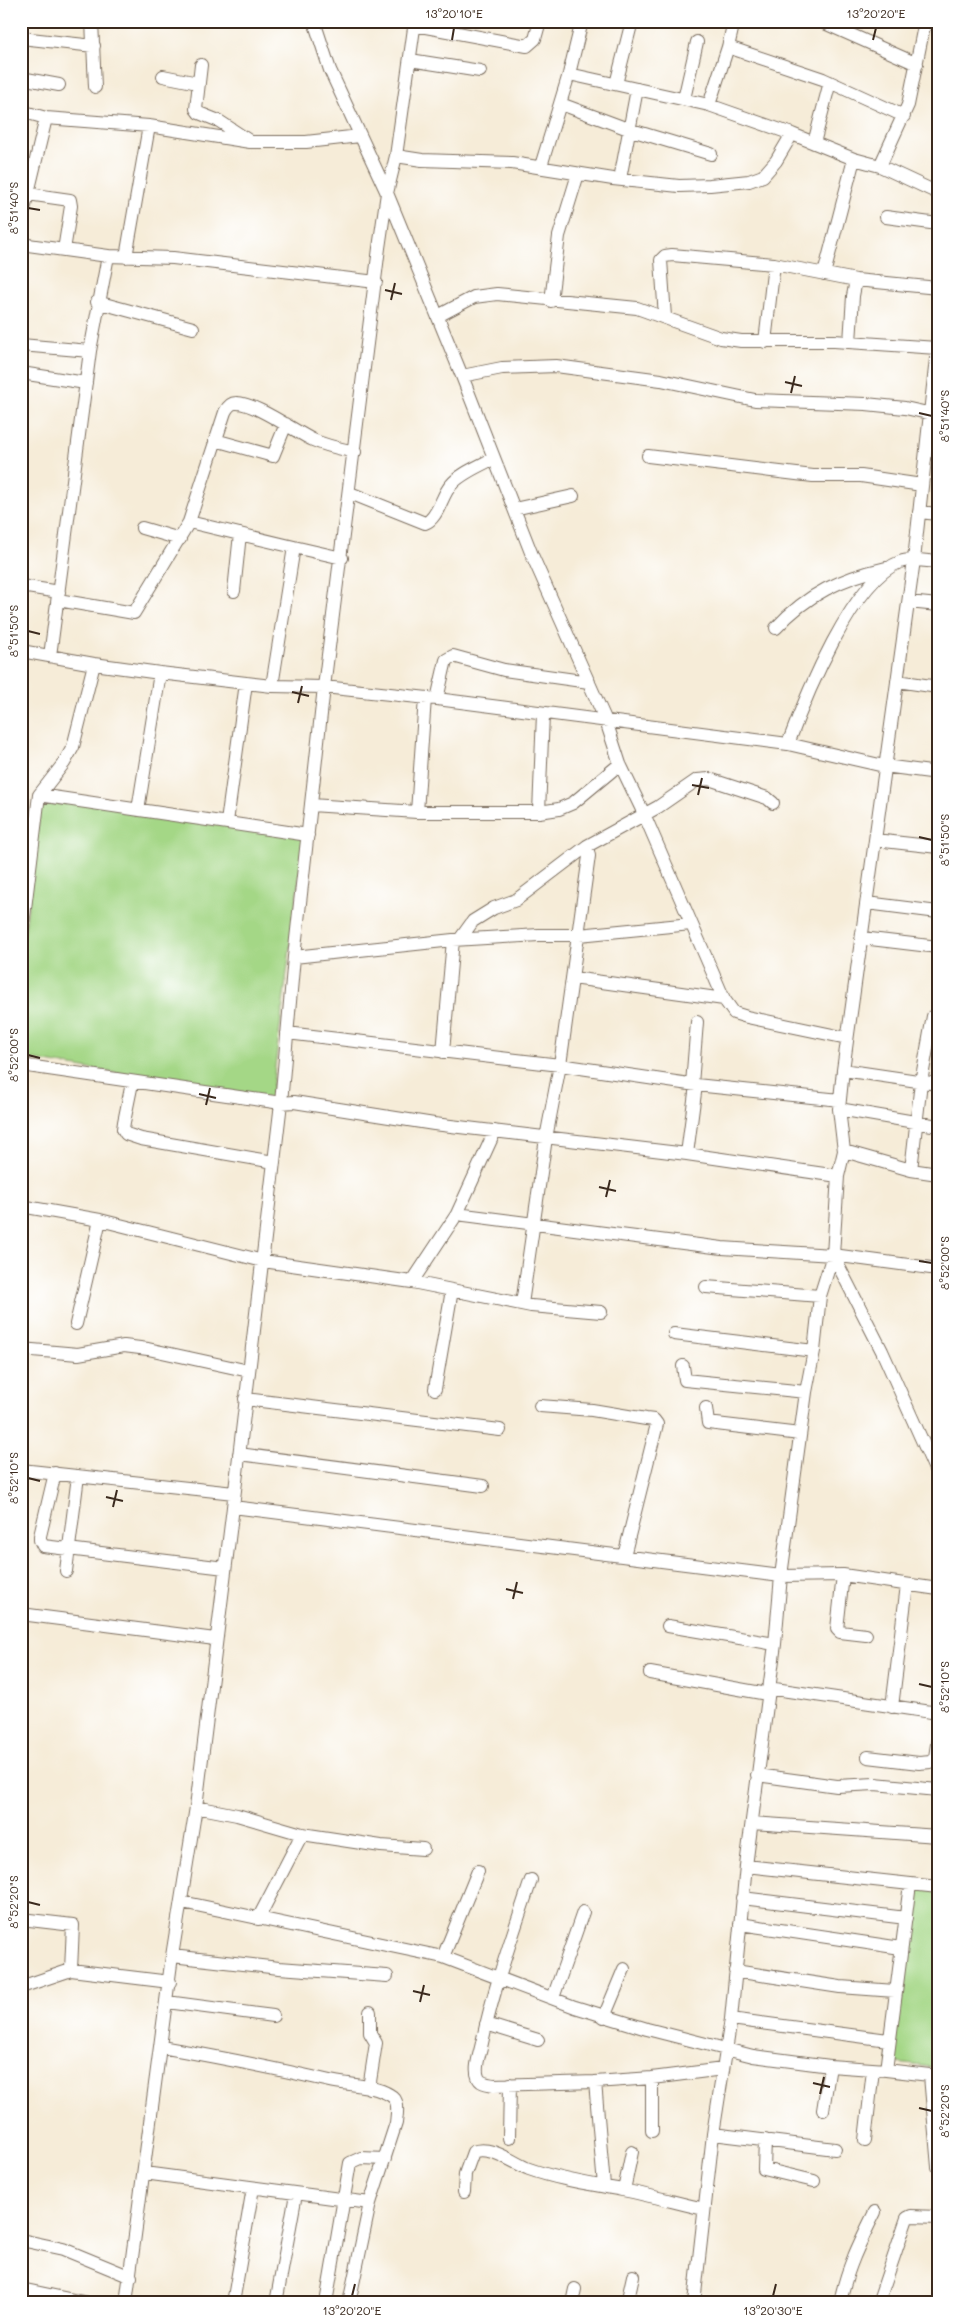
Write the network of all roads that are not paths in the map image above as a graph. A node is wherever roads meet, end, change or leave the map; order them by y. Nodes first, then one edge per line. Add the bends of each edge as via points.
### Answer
1 (92, 21) edge
2 (314, 21) edge
3 (540, 21) edge
4 (582, 21) edge
5 (632, 21) edge
6 (734, 21) edge
7 (820, 21) edge
8 (925, 21) edge
9 (415, 23) edge
10 (21, 38) edge
11 (697, 42) dead end
12 (94, 46) junction
13 (728, 47) junction
14 (410, 60) junction
15 (917, 64) junction
16 (201, 66) dead end
17 (480, 71) dead end
18 (569, 74) junction
19 (163, 76) dead end
20 (21, 78) edge
21 (830, 82) junction
22 (198, 83) junction
23 (616, 84) junction
24 (60, 85) dead end
25 (95, 86) dead end
26 (637, 89) junction
27 (684, 99) junction
28 (561, 104) junction
29 (709, 105) junction
30 (21, 111) edge
31 (904, 116) junction
32 (46, 118) junction
33 (149, 126) junction
34 (628, 129) junction
35 (792, 134) junction
36 (360, 136) junction
37 (250, 142) junction
38 (814, 143) junction
39 (711, 154) dead end
40 (396, 156) junction
41 (854, 159) junction
42 (541, 166) junction
43 (880, 166) junction
44 (578, 174) junction
45 (620, 179) junction
46 (26, 187) edge
47 (386, 193) junction
48 (938, 193) edge
49 (886, 217) dead end
50 (21, 222) edge
51 (938, 224) edge
52 (21, 244) edge
53 (64, 250) junction
54 (108, 256) junction
55 (126, 257) junction
56 (774, 264) junction
57 (824, 274) junction
58 (856, 280) junction
59 (376, 282) junction
60 (938, 288) edge
61 (551, 301) junction
62 (98, 302) junction
63 (438, 316) junction
64 (665, 317) junction
65 (193, 328) dead end
66 (765, 342) junction
67 (850, 342) junction
68 (937, 344) edge
69 (21, 345) edge
70 (90, 351) junction
71 (21, 373) edge
72 (462, 376) junction
73 (86, 383) junction
74 (934, 415) edge
75 (286, 424) junction
76 (215, 440) junction
77 (355, 452) junction
78 (648, 456) dead end
79 (494, 458) junction
80 (922, 485) junction
81 (350, 493) junction
82 (573, 496) dead end
83 (514, 509) junction
84 (919, 512) junction
85 (938, 514) edge
86 (189, 522) junction
87 (142, 528) dead end
88 (240, 534) junction
89 (180, 538) junction
90 (294, 547) junction
91 (342, 558) junction
92 (914, 560) junction
93 (938, 562) edge
94 (886, 568) junction
95 (21, 586) edge
96 (234, 591) dead end
97 (59, 596) junction
98 (909, 602) junction
99 (938, 605) edge
100 (776, 628) dead end
101 (21, 651) edge
102 (50, 656) junction
103 (94, 664) junction
104 (160, 673) junction
105 (897, 681) junction
106 (589, 682) junction
107 (246, 683) junction
108 (272, 686) junction
109 (324, 687) junction
110 (938, 687) edge
111 (431, 698) junction
112 (543, 714) junction
113 (606, 721) junction
114 (788, 744) junction
115 (620, 764) junction
116 (884, 766) junction
117 (938, 772) edge
118 (38, 795) junction
119 (773, 803) dead end
120 (312, 805) junction
121 (138, 810) junction
122 (417, 812) junction
123 (539, 812) junction
124 (644, 814) junction
125 (227, 822) junction
126 (28, 823) edge
127 (308, 835) junction
128 (875, 840) junction
129 (587, 846) junction
130 (938, 847) edge
131 (24, 897) edge
132 (867, 903) junction
133 (938, 912) edge
134 (691, 924) junction
135 (579, 935) junction
136 (862, 938) junction
137 (456, 939) junction
138 (21, 941) edge
139 (938, 947) edge
140 (294, 957) junction
141 (573, 978) junction
142 (724, 999) junction
143 (938, 1014) edge
144 (697, 1022) dead end
145 (287, 1033) junction
146 (847, 1038) junction
147 (443, 1052) junction
148 (21, 1065) edge
149 (560, 1065) junction
150 (843, 1070) junction
151 (921, 1082) junction
152 (132, 1083) junction
153 (938, 1084) edge
154 (694, 1085) junction
155 (281, 1103) junction
156 (840, 1104) junction
157 (915, 1122) junction
158 (938, 1126) edge
159 (495, 1131) junction
160 (546, 1138) junction
161 (844, 1151) junction
162 (686, 1154) junction
163 (274, 1162) junction
164 (911, 1170) junction
165 (938, 1174) edge
166 (838, 1176) junction
167 (21, 1206) edge
168 (457, 1214) junction
169 (100, 1220) junction
170 (534, 1223) junction
171 (833, 1255) junction
172 (263, 1261) junction
173 (938, 1269) edge
174 (412, 1282) junction
175 (706, 1287) dead end
176 (452, 1290) junction
177 (820, 1296) junction
178 (522, 1304) junction
179 (601, 1312) dead end
180 (76, 1324) dead end
181 (674, 1334) dead end
182 (21, 1349) edge
183 (814, 1350) junction
184 (683, 1366) dead end
185 (249, 1371) junction
186 (435, 1389) dead end
187 (806, 1392) junction
188 (245, 1399) junction
189 (540, 1406) dead end
190 (706, 1408) dead end
191 (500, 1430) dead end
192 (800, 1434) junction
193 (239, 1454) junction
194 (934, 1464) edge
195 (21, 1470) edge
196 (55, 1473) junction
197 (78, 1476) junction
198 (938, 1476) edge
199 (484, 1486) dead end
200 (234, 1493) junction
201 (233, 1508) junction
202 (70, 1550) junction
203 (624, 1556) junction
204 (226, 1568) junction
205 (66, 1571) dead end
206 (843, 1575) junction
207 (781, 1576) junction
208 (907, 1585) junction
209 (938, 1589) edge
210 (21, 1614) edge
211 (668, 1626) dead end
212 (866, 1635) dead end
213 (215, 1639) junction
214 (775, 1644) junction
215 (650, 1674) dead end
216 (768, 1691) junction
217 (892, 1707) junction
218 (938, 1713) edge
219 (938, 1738) edge
220 (868, 1757) dead end
221 (757, 1775) junction
222 (938, 1790) edge
223 (196, 1807) junction
224 (752, 1823) junction
225 (302, 1834) junction
226 (938, 1836) edge
227 (423, 1849) dead end
228 (746, 1866) junction
229 (478, 1871) dead end
230 (531, 1880) dead end
231 (910, 1884) junction
232 (938, 1888) edge
233 (742, 1898) junction
234 (182, 1902) junction
235 (583, 1912) dead end
236 (906, 1918) junction
237 (21, 1919) edge
238 (258, 1919) junction
239 (740, 1924) junction
240 (901, 1948) junction
241 (172, 1956) junction
242 (444, 1957) junction
243 (624, 1969) dead end
244 (71, 1970) junction
245 (736, 1971) junction
246 (387, 1976) dead end
247 (498, 1978) junction
248 (170, 1982) junction
249 (21, 1986) edge
250 (895, 1991) junction
251 (553, 1998) junction
252 (167, 2002) junction
253 (370, 2012) dead end
254 (273, 2016) dead end
255 (604, 2017) junction
256 (731, 2019) junction
257 (486, 2024) junction
258 (538, 2040) dead end
259 (888, 2040) junction
260 (161, 2047) junction
261 (725, 2049) junction
262 (830, 2066) junction
263 (723, 2069) junction
264 (879, 2070) junction
265 (934, 2076) edge
266 (652, 2078) junction
267 (595, 2082) junction
268 (510, 2084) junction
269 (369, 2088) junction
270 (823, 2110) dead end
271 (652, 2131) dead end
272 (713, 2134) junction
273 (509, 2138) dead end
274 (764, 2140) junction
275 (865, 2140) dead end
276 (835, 2149) dead end
277 (632, 2152) dead end
278 (385, 2158) junction
279 (938, 2167) edge
280 (144, 2173) junction
281 (814, 2181) dead end
282 (604, 2186) junction
283 (253, 2188) junction
284 (624, 2190) junction
285 (464, 2192) dead end
286 (296, 2194) junction
287 (344, 2200) junction
288 (370, 2203) junction
289 (704, 2209) junction
290 (875, 2212) dead end
291 (938, 2217) edge
292 (21, 2240) edge
293 (633, 2276) dead end
294 (131, 2277) junction
295 (575, 2289) dead end
296 (21, 2290) edge
297 (88, 2303) edge
298 (126, 2303) edge
299 (233, 2303) edge
300 (276, 2303) edge
301 (326, 2303) edge
302 (349, 2303) edge
303 (572, 2303) edge
304 (627, 2303) edge
305 (694, 2303) edge
306 (840, 2303) edge
307 (878, 2303) edge

1 - 12 street
2 - 36 street via 330,70
3 - 9 street via 535,39 527,46
4 - 18 street
5 - 23 street
6 - 13 street
7 - 15 street
8 - 15 street
9 - 14 street
10 - 12 street
11 - 27 street
12 - 25 street
13 - 21 street
13 - 29 street
14 - 17 street
14 - 40 street
15 - 31 street
16 - 22 street
18 - 23 street
18 - 28 street
19 - 22 street
20 - 24 street
21 - 31 street
21 - 38 street
22 - 37 street via 198,113 219,121
23 - 26 street
26 - 27 street
26 - 34 street
27 - 29 street
28 - 34 street
28 - 42 street
29 - 35 street
30 - 32 street
31 - 43 street
32 - 33 street
32 - 46 street
33 - 37 street
33 - 55 street
34 - 39 street
34 - 45 street
35 - 38 street
35 - 45 street via 770,169 749,181 680,186
36 - 37 street via 306,142
36 - 47 street
38 - 41 street
40 - 42 street
40 - 47 street
41 - 43 street
41 - 57 street
42 - 44 street
43 - 48 street
44 - 45 street
44 - 61 street via 560,236
46 - 50 street
46 - 53 street via 70,200
47 - 59 street
47 - 63 street
49 - 51 street
52 - 53 street
53 - 54 street
54 - 55 street
54 - 62 street
55 - 59 street via 172,258
56 - 57 street
56 - 64 street via 672,254 665,256 661,260
56 - 66 street
57 - 58 street
58 - 60 street
58 - 67 street
59 - 77 street
61 - 63 street via 484,295
61 - 64 street via 637,308
62 - 65 street
62 - 70 street
63 - 72 street
64 - 66 street via 721,338
66 - 67 street
67 - 68 street
68 - 74 street
69 - 70 street
70 - 73 street
71 - 73 street
72 - 74 street via 502,368 556,366 661,380 755,400 866,404
72 - 79 street
73 - 97 street
74 - 80 street
75 - 76 street via 273,456
75 - 76 street via 243,404 232,404 225,412
75 - 77 street via 314,440
76 - 86 street
77 - 81 street
78 - 80 street via 813,476 861,476
79 - 81 street via 450,485 432,518 425,522
79 - 83 street
80 - 84 street
81 - 91 street
82 - 83 street
83 - 106 street
84 - 85 street
84 - 92 street
86 - 88 street
86 - 89 street
87 - 89 street
88 - 90 street
88 - 96 street
89 - 97 street via 134,613
90 - 91 street
90 - 108 street
91 - 109 street
92 - 93 street
92 - 94 street
92 - 98 street
94 - 100 street via 856,575 823,590 797,606
94 - 114 street via 860,598 820,665
95 - 97 street
97 - 102 street
98 - 99 street
98 - 105 street
101 - 102 street
102 - 103 street
103 - 104 street
103 - 118 street via 70,754
104 - 107 street
104 - 121 street
105 - 110 street
105 - 116 street
106 - 111 street via 504,670 453,656 446,660
106 - 113 street
107 - 108 street
107 - 125 street
108 - 109 street
109 - 111 street
109 - 120 street
111 - 112 street
111 - 122 street
112 - 113 street
112 - 123 street
113 - 114 street
113 - 115 street
114 - 116 street
115 - 123 street via 573,803
115 - 124 street
116 - 117 street
116 - 128 street
118 - 121 street
118 - 126 street
119 - 124 street via 760,796 700,779
120 - 122 street
120 - 127 street
121 - 125 street
122 - 123 street
124 - 129 street
124 - 134 street
125 - 127 street
126 - 131 street
127 - 140 street
128 - 130 street
128 - 132 street
129 - 135 street via 589,856
129 - 137 street via 516,900 473,921
131 - 138 street
132 - 133 street
132 - 136 street
134 - 135 street
134 - 142 street
135 - 137 street
135 - 141 street
136 - 139 street
136 - 146 street
137 - 140 street
137 - 147 street
140 - 145 street
141 - 142 street
141 - 149 street
142 - 146 street via 734,1013
143 - 151 street via 933,1016
144 - 154 street
145 - 147 street
145 - 155 street
146 - 150 street
147 - 149 street
148 - 152 street
149 - 154 street
149 - 160 street
150 - 151 street
150 - 156 street
151 - 153 street
151 - 157 street
152 - 155 street
152 - 163 street via 123,1129 126,1134
154 - 156 street
154 - 162 street
155 - 159 street via 294,1102
155 - 163 street
156 - 157 street
156 - 161 street
157 - 158 street
157 - 164 street
159 - 160 street
159 - 168 street
160 - 162 street
160 - 170 street
161 - 164 street
161 - 166 street
162 - 166 street
163 - 172 street
164 - 165 street
166 - 171 street
167 - 169 street
168 - 170 street
168 - 174 street
169 - 172 street
169 - 180 street
170 - 171 street via 722,1248
170 - 178 street
171 - 173 street
171 - 177 street
171 - 194 street
172 - 174 street
172 - 185 street
174 - 176 street
175 - 177 street
176 - 178 street
176 - 186 street
177 - 183 street
178 - 179 street
181 - 183 street
182 - 185 street via 78,1354 124,1346
183 - 187 street
184 - 187 street via 685,1380
185 - 188 street
187 - 192 street
188 - 191 street
188 - 193 street
189 - 203 street via 592,1410 654,1420 657,1424
190 - 192 street via 708,1423
192 - 207 street
193 - 199 street
193 - 200 street
194 - 198 street
195 - 196 street
196 - 197 street
196 - 202 street via 40,1540 44,1546
197 - 200 street
197 - 202 street
200 - 201 street
201 - 203 street
201 - 204 street
202 - 204 street
202 - 205 street
203 - 207 street
204 - 213 street
206 - 207 street
206 - 208 street
206 - 212 street via 838,1629
207 - 214 street
208 - 209 street
208 - 217 street
210 - 213 street
211 - 214 street
213 - 223 street
214 - 216 street
215 - 216 street
216 - 217 street
216 - 221 street
217 - 218 street
219 - 220 street via 931,1762
221 - 222 street via 837,1786 875,1784
221 - 224 street
223 - 225 street
223 - 234 street
224 - 226 street
224 - 228 street
225 - 227 street
225 - 238 street
228 - 231 street
228 - 233 street
229 - 242 street
230 - 247 street
231 - 232 street
231 - 236 street
233 - 236 street
233 - 239 street
234 - 238 street
234 - 241 street
235 - 251 street
236 - 240 street
237 - 244 street via 73,1926
238 - 242 street
239 - 240 street
239 - 245 street
240 - 250 street
241 - 246 street
241 - 248 street
242 - 247 street
243 - 255 street
244 - 248 street
244 - 249 street
245 - 250 street via 840,1987
245 - 256 street
247 - 251 street
247 - 257 street
248 - 252 street
250 - 259 street
251 - 255 street
252 - 254 street
252 - 260 street
253 - 269 street via 370,2034 376,2043
255 - 261 street
256 - 259 street
256 - 261 street
257 - 258 street
257 - 268 street via 478,2078 484,2083
259 - 264 street
260 - 269 street
260 - 280 street
261 - 262 street
261 - 263 street
262 - 264 street
262 - 270 street
263 - 266 street
263 - 272 street
264 - 265 street
264 - 275 street
265 - 279 street
266 - 267 street
266 - 271 street
267 - 268 street
267 - 282 street
268 - 273 street
269 - 278 street via 391,2095 396,2101 396,2123
272 - 274 street
272 - 289 street
274 - 276 street
274 - 281 street via 764,2169
277 - 284 street
278 - 287 street via 361,2158 350,2162
278 - 288 street
280 - 283 street
280 - 294 street
282 - 284 street
282 - 285 street via 560,2178 528,2168 505,2156 478,2150 473,2152 465,2174
283 - 286 street
283 - 299 street
284 - 289 street
286 - 287 street
286 - 300 street
287 - 288 street
287 - 301 street
288 - 302 street
289 - 305 street
290 - 306 street via 848,2268
291 - 307 street via 907,2218
292 - 294 street via 63,2249
293 - 304 street
294 - 298 street
295 - 303 street
296 - 297 street

